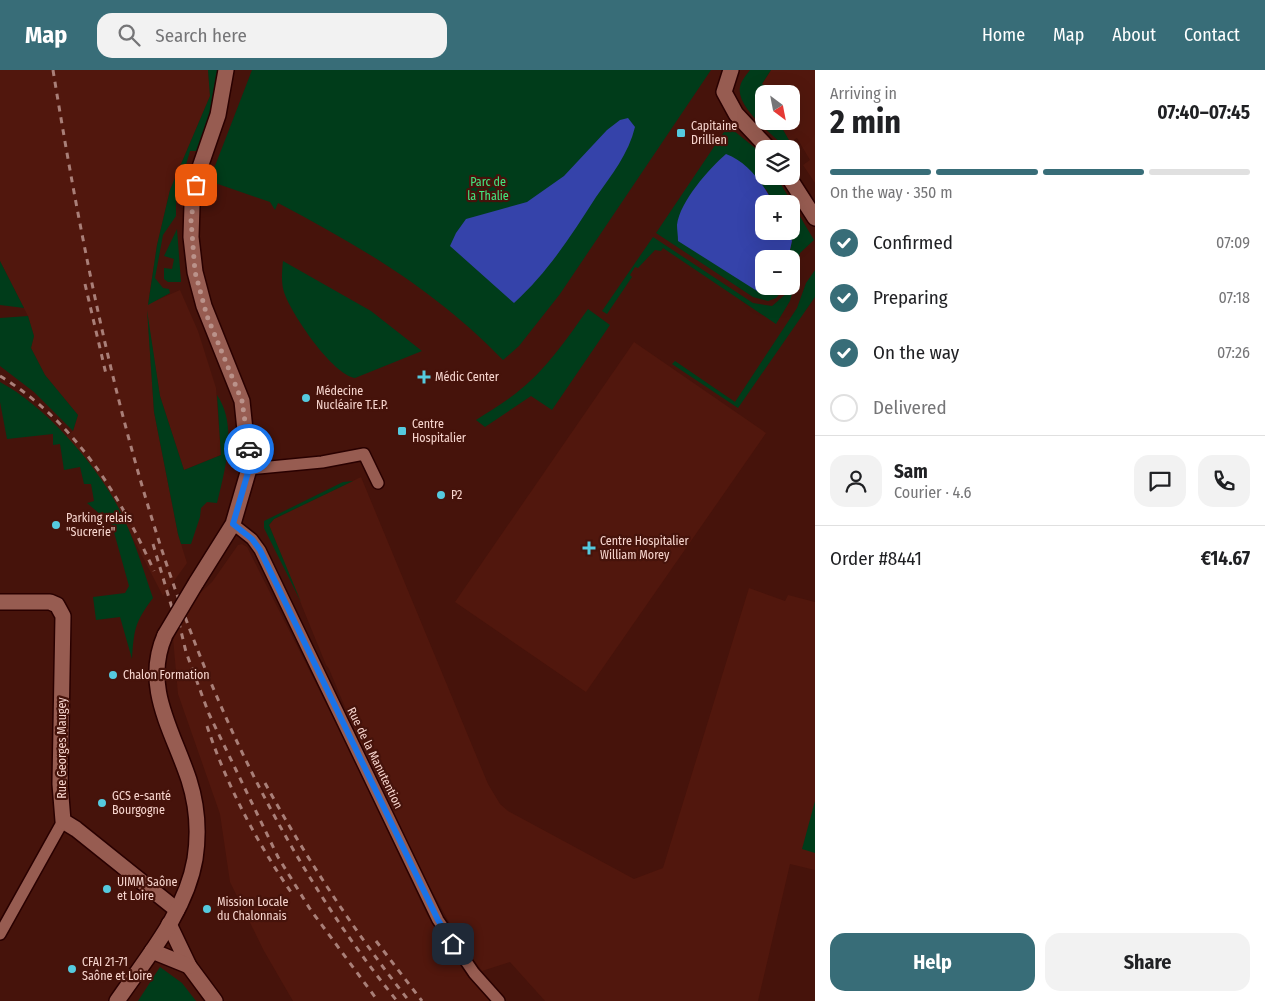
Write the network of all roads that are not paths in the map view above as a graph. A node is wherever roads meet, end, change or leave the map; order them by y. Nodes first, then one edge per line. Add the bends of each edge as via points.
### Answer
1 (226, 70) edge
2 (731, 70) edge
3 (761, 140) edge
4 (794, 185) edge
5 (815, 218) edge
6 (249, 469) junction
7 (378, 483) dead end
8 (233, 524) junction
9 (0, 602) edge
10 (63, 821) junction
11 (177, 910) junction
12 (169, 924) junction
13 (0, 934) edge
14 (152, 950) junction
15 (189, 966) junction
16 (117, 1001) edge
17 (215, 1001) edge
18 (499, 1001) edge

1 - 6 main road via 218,115 198,173 191,236 195,272 204,306 242,401
2 - 3 main road via 724,92 736,114
4 - 5 main road
6 - 7 street via 322,462 364,454
6 - 8 main road
8 - 11 main road, bridge via 165,635 156,668 157,691 190,781 197,825 191,876
8 - 18 street, Rue de la Manutention via 260,550 438,920 474,974
9 - 10 main road, Rue Georges Maugey via 50,602 57,605 63,616 60,784
10 - 11 main road
10 - 13 street
11 - 12 main road
12 - 14 main road
12 - 15 main road
14 - 15 main road
14 - 16 main road
15 - 17 main road

